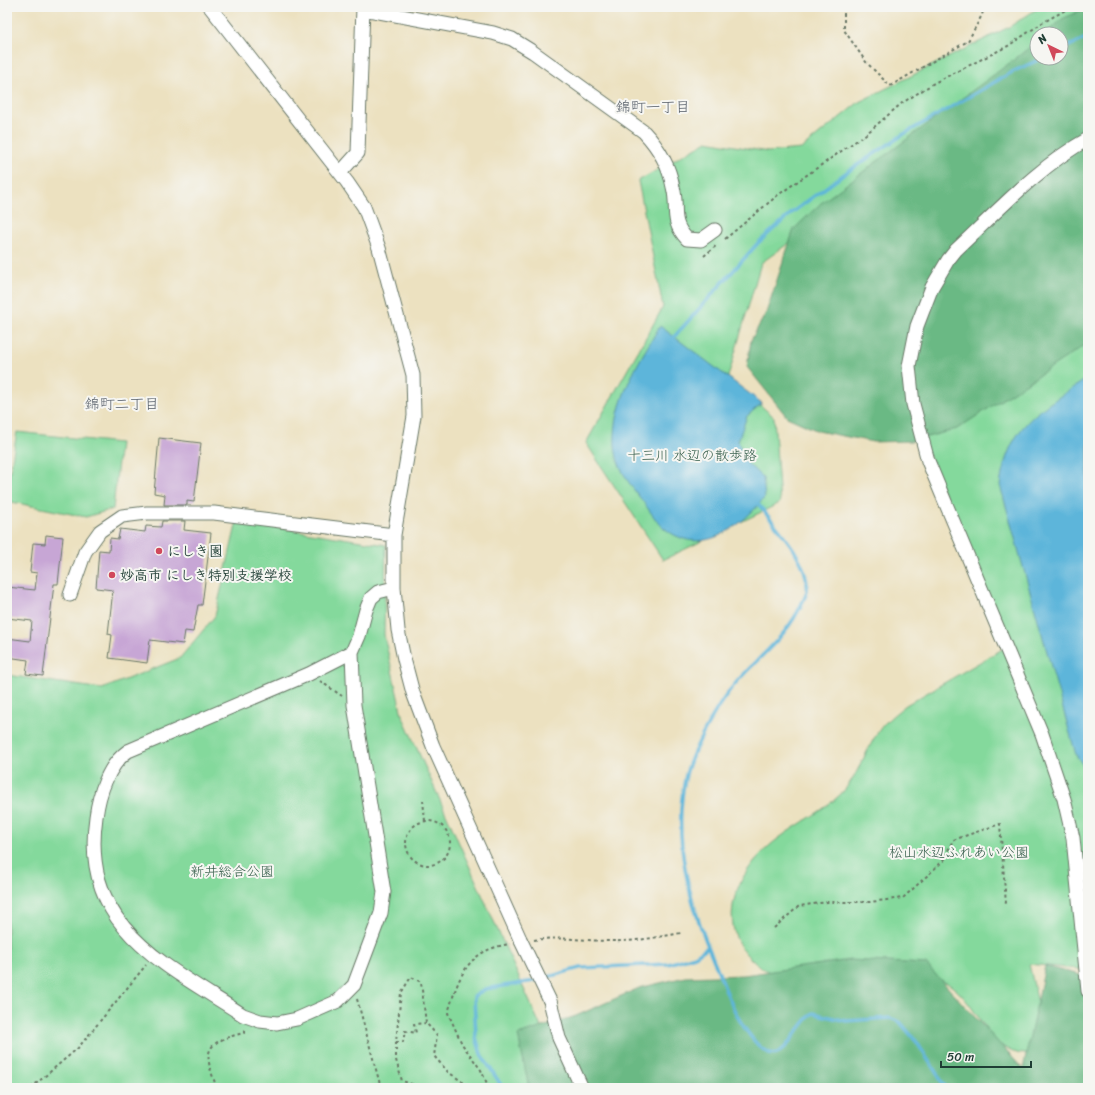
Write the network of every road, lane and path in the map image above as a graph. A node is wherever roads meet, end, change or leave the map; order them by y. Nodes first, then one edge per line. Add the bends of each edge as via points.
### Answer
1 (210, 7) edge
2 (844, 7) edge
3 (984, 7) edge
4 (1071, 7) edge
5 (363, 8) edge
6 (1088, 139) edge
7 (340, 172) junction
8 (714, 230) dead end
9 (704, 256) dead end
10 (394, 535) junction
11 (394, 588) junction
12 (70, 595) dead end
13 (352, 652) junction
14 (309, 674) junction
15 (354, 704) junction
16 (423, 800) dead end
17 (425, 821) junction
18 (1006, 904) dead end
19 (774, 928) dead end
20 (153, 956) junction
21 (1088, 991) edge
22 (356, 993) dead end
23 (243, 1015) junction
24 (426, 1023) junction
25 (396, 1042) junction
26 (31, 1088) edge
27 (217, 1088) edge
28 (381, 1088) edge
29 (424, 1088) edge
30 (464, 1088) edge
31 (582, 1088) edge

1 - 7 street
2 - 3 path via 844,30 866,62 890,86 968,41
4 - 9 path via 1008,46 902,102 866,134 778,194
5 - 7 street via 358,153
5 - 8 street via 493,33 512,39 533,52 644,132 658,147 674,188 678,230 687,239 701,240
6 - 21 street via 1040,173 948,260 932,287 918,326 909,366 912,404 928,461 1042,734 1064,799 1073,838
7 - 10 street via 364,207 379,248 413,375 414,416
10 - 11 street
10 - 12 street via 214,513 147,513 122,516 100,531 85,552
11 - 13 street via 378,592 371,598
11 - 31 street, bridge via 404,660 421,716 550,1001 560,1038
13 - 14 street
13 - 15 street
14 - 15 path
14 - 20 street via 128,751 113,767 96,813 93,836 97,879 114,915
15 - 23 street via 383,886 381,913 354,985 338,1001 297,1019 277,1022 260,1021
16 - 17 path
17 - 17 path via 408,831 406,846 412,859 426,865 433,864 445,856 449,850 449,836 441,824
18 - 19 path via 1000,824 953,840 943,861 903,898 799,906
20 - 23 street
20 - 26 path via 78,1048
22 - 28 path
23 - 27 path via 244,1033 222,1039 214,1044 209,1052 207,1060
24 - 25 path via 414,1024 416,1033 405,1031 404,1042
24 - 25 path via 421,982 410,977 401,993
24 - 30 path via 437,1035 434,1056 448,1072 463,1082
25 - 29 path via 396,1060 402,1081

